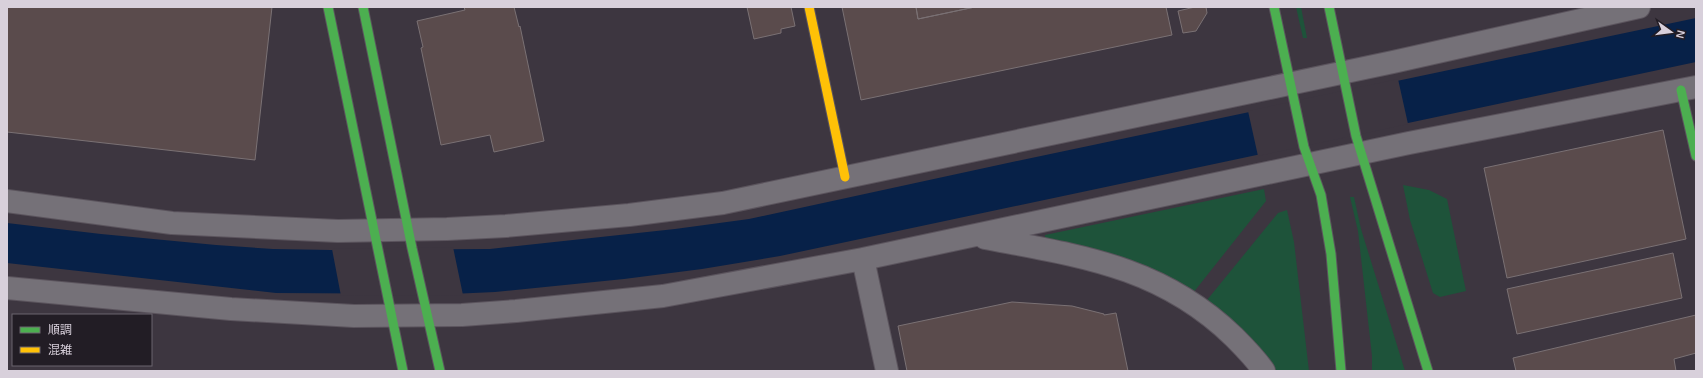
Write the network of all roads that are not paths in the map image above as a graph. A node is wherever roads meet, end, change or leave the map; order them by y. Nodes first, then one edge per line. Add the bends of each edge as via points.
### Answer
1 (328, 7) edge
2 (363, 7) edge
3 (809, 7) edge
4 (1274, 7) edge
5 (1329, 7) edge
6 (1639, 7) edge
7 (1345, 81) junction
8 (1689, 88) edge
9 (1292, 92) junction
10 (1358, 145) junction
11 (1307, 156) junction
12 (1696, 156) edge
13 (845, 177) junction
14 (7, 201) edge
15 (974, 236) junction
16 (376, 239) junction
17 (411, 239) junction
18 (863, 259) junction
19 (7, 288) edge
20 (425, 305) junction
21 (392, 315) junction
22 (403, 371) edge
23 (440, 371) edge
24 (887, 371) edge
25 (1264, 371) edge
26 (1341, 371) edge
27 (1428, 371) edge

1 - 16 street
2 - 17 street
3 - 13 street
4 - 9 street
5 - 7 street
6 - 7 street
7 - 9 street
7 - 10 street
8 - 10 street
8 - 12 street
9 - 11 street
9 - 13 street
10 - 11 street
10 - 27 street
11 - 15 street
11 - 26 street via 1321,195 1331,254
13 - 17 street via 723,203 629,215 506,226
14 - 16 street via 172,223 338,231
15 - 18 street
15 - 25 street via 1078,255 1130,271 1164,286 1194,304 1224,327 1256,359
16 - 17 street
16 - 21 street
17 - 20 street
18 - 20 street via 663,296 462,315
18 - 24 street
19 - 21 street via 231,309 354,316
20 - 21 street
20 - 23 street
21 - 22 street

